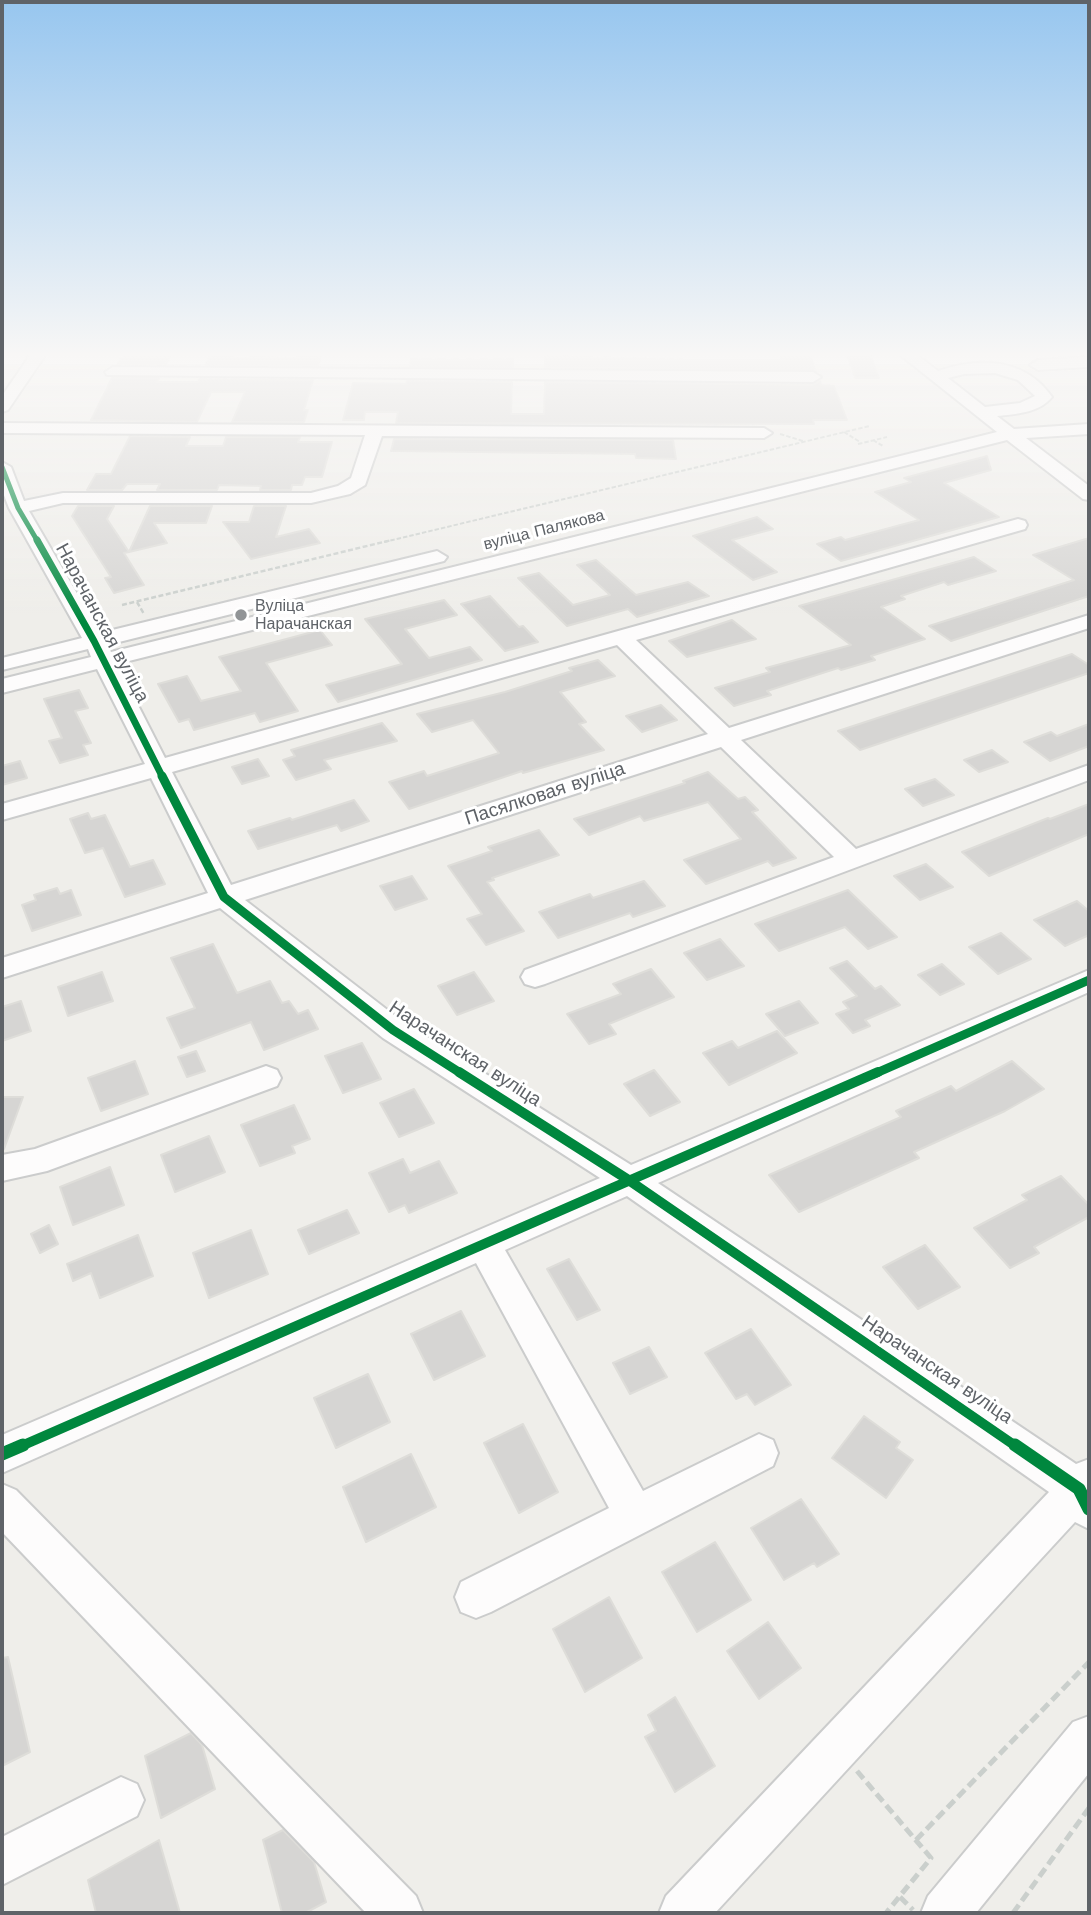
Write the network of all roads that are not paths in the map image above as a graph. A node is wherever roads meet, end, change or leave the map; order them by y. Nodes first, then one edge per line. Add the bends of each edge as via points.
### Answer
1 (371, 443) edge
2 (872, 443) edge
3 (971, 443) edge
4 (1022, 443) edge
5 (2, 467) edge
6 (694, 493) dead end
7 (1089, 495) edge
8 (18, 508) junction
9 (1018, 525) dead end
10 (451, 553) dead end
11 (1089, 621) edge
12 (621, 637) junction
13 (99, 651) junction
14 (2, 664) edge
15 (2, 687) edge
16 (724, 736) junction
17 (158, 767) junction
18 (1089, 772) edge
19 (2, 811) edge
20 (852, 860) junction
21 (224, 897) junction
22 (2, 968) edge
23 (535, 977) dead end
24 (1089, 980) edge
25 (266, 1078) dead end
26 (2, 1168) edge
27 (627, 1180) junction
28 (483, 1242) junction
29 (759, 1453) dead end
30 (2, 1454) edge
31 (1086, 1492) edge
32 (2, 1504) edge
33 (635, 1515) junction
34 (476, 1597) dead end
35 (1089, 1738) edge
36 (121, 1800) dead end
37 (2, 1862) edge
38 (398, 1913) edge
39 (683, 1913) edge
40 (939, 1913) edge

1 - 8 street via 359,481 331,495 63,498
2 - 6 street
3 - 13 street
4 - 7 street
5 - 8 street, Нарачанская вуліца
8 - 13 street, Нарачанская вуліца
9 - 12 street
10 - 13 street
11 - 16 street, Пасялковая вуліца
12 - 16 street
12 - 17 street
13 - 14 street
13 - 15 street
13 - 17 street, Нарачанская вуліца
16 - 20 street
16 - 21 street, Пасялковая вуліца
17 - 19 street
17 - 21 street, Нарачанская вуліца
18 - 20 street
20 - 23 street
21 - 22 street, Пасялковая вуліца
21 - 27 street, Нарачанская вуліца via 393,1030
24 - 27 street
25 - 26 street via 36,1161
27 - 28 street
27 - 31 street, Нарачанская вуліца
28 - 30 street
28 - 33 street
29 - 33 street
31 - 39 street
32 - 38 street
33 - 34 street
35 - 40 street
36 - 37 street

